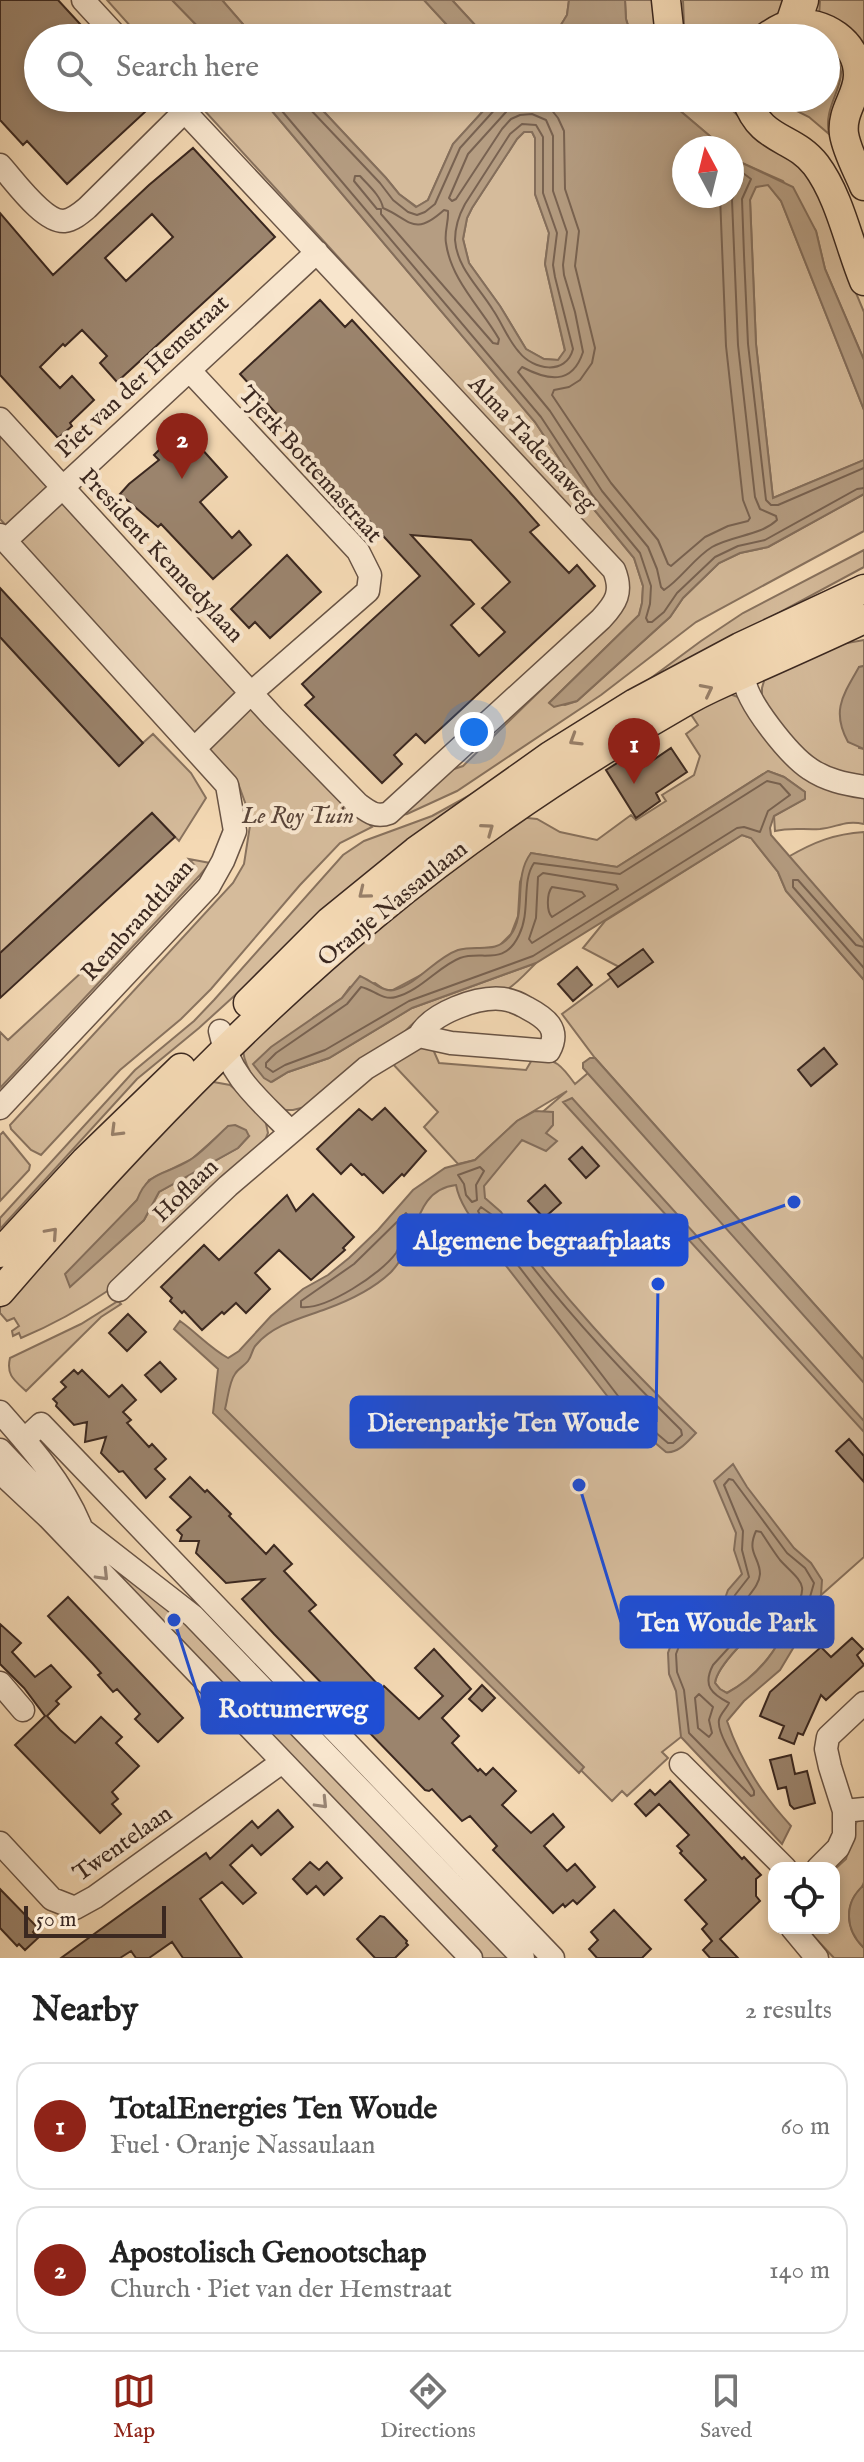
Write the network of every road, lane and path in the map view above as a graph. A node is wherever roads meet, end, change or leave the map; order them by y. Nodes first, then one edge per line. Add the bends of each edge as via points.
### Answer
1 (83, 0) edge
2 (666, 0) edge
3 (105, 24) edge
4 (669, 24) edge
5 (840, 39) edge
6 (172, 112) edge
7 (185, 112) edge
8 (753, 112) edge
9 (813, 151) junction
10 (0, 165) edge
11 (864, 186) edge
12 (864, 241) edge
13 (317, 252) junction
14 (864, 281) edge
15 (190, 371) junction
16 (0, 419) edge
17 (62, 487) junction
18 (2, 538) edge
19 (864, 576) edge
20 (864, 589) edge
21 (864, 619) edge
22 (747, 654) junction
23 (251, 693) junction
24 (195, 748) junction
25 (864, 787) edge
26 (382, 816) joint
27 (419, 1036) junction
28 (222, 1041) junction
29 (0, 1108) edge
30 (291, 1132) junction
31 (0, 1253) edge
32 (119, 1290) dead end
33 (0, 1292) edge
34 (0, 1412) edge
35 (24, 1440) junction
36 (5, 1468) edge
37 (80, 1526) junction
38 (159, 1547) junction
39 (135, 1569) junction
40 (0, 1683) edge
41 (864, 1703) edge
42 (23, 1710) dead end
43 (282, 1762) junction
44 (681, 1764) dead end
45 (854, 1810) edge
46 (0, 1843) edge
47 (779, 1862) edge
48 (824, 1862) edge
49 (796, 1934) edge
50 (808, 1955) edge
51 (471, 1958) edge
52 (523, 1958) edge
53 (553, 1958) edge

1 - 3 street
2 - 4 main road
5 - 11 main road via 858,70 844,117 847,144
6 - 10 street via 87,208 64,221 40,210
7 - 13 street, Alma Tademaweg
8 - 9 main road via 761,126
9 - 12 main road via 828,157
9 - 14 main road
13 - 15 street, Piet van der Hemstraat
13 - 26 street, Alma Tademaweg via 619,581 619,594 601,619
15 - 17 street, Piet van der Hemstraat
15 - 23 street, Tjerk Bottemastraat via 358,551 370,575 368,591
16 - 17 street, President Kennedylaan
17 - 18 street, Piet van der Hemstraat
17 - 23 street, President Kennedylaan
18 - 24 street
19 - 22 main road via 757,630
20 - 22 main road, Oranje Nassaulaan
21 - 22 main road, Oranje Nassaulaan
22 - 25 street via 750,696 792,754 825,777
22 - 28 main road, Oranje Nassaulaan via 708,689 446,859
23 - 24 street
23 - 26 street, President Kennedylaan via 358,804
24 - 29 street, Rembrandtlaan via 227,785 235,831 223,861 209,886
27 - 27 street, Hoflaan via 549,1051 553,1042 547,1019 506,999 449,1011
27 - 30 street, Hoflaan via 366,1068
28 - 30 street via 239,1079
28 -> 31 main road, Oranje Nassaulaan via 85,1161
33 -> 28 main road, Oranje Nassaulaan
30 - 32 street, Hoflaan
34 - 35 street
35 - 37 street via 69,1498
35 - 38 street via 41,1424
36 - 37 street
36 -> 43 street
37 - 39 street
38 - 39 street
38 - 53 street
39 - 52 street via 239,1661
40 - 42 street
41 - 45 street via 828,1737 828,1758
43 - 46 street, Twentelaan via 75,1908 52,1899
43 -> 51 street
44 - 47 street
45 - 48 street via 838,1848
49 - 50 street

